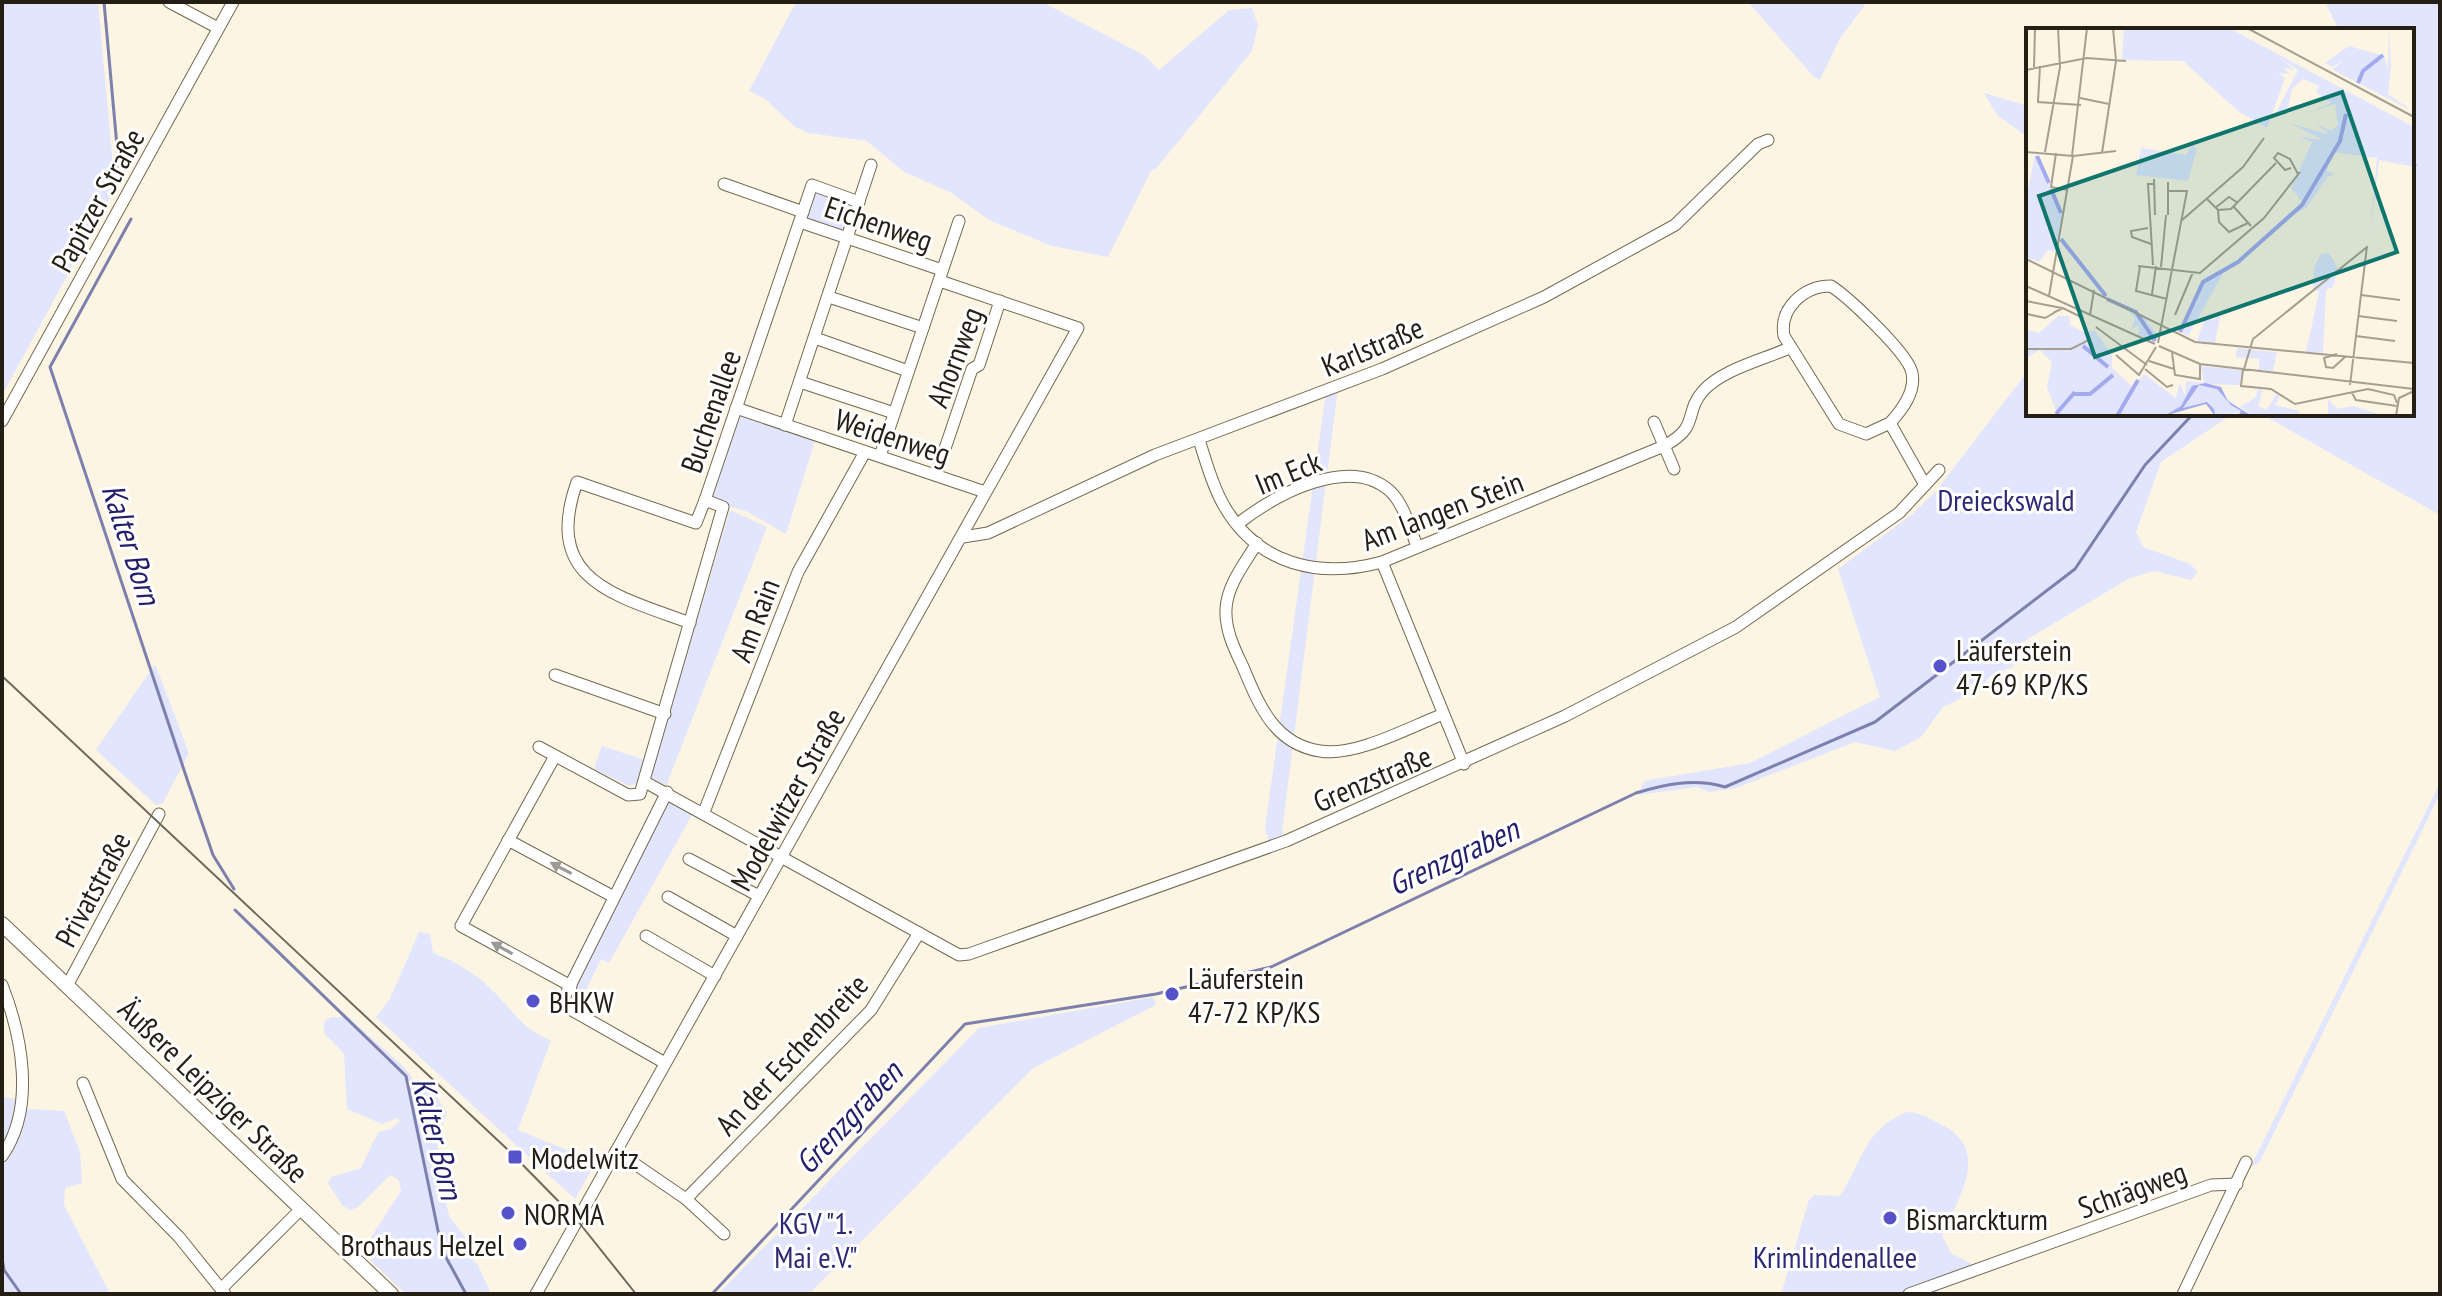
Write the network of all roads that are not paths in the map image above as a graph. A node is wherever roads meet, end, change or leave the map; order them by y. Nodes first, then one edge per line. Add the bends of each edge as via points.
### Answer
1 (169, 2) edge
2 (233, 2) edge
3 (218, 28) junction
4 (1768, 140) dead end
5 (871, 165) dead end
6 (724, 184) dead end
7 (859, 202) junction
8 (801, 217) junction
9 (959, 221) dead end
10 (848, 238) junction
11 (941, 276) junction
12 (829, 297) junction
13 (1000, 301) junction
14 (923, 328) junction
15 (1078, 328) joint
16 (815, 338) junction
17 (1789, 348) junction
18 (908, 371) junction
19 (800, 382) junction
20 (736, 408) junction
21 (894, 413) junction
22 (2, 421) edge
23 (1654, 422) dead end
24 (1890, 423) junction
25 (785, 425) junction
26 (1199, 440) junction
27 (1664, 446) junction
28 (865, 452) junction
29 (880, 456) junction
30 (1674, 469) dead end
31 (1939, 470) dead end
32 (936, 475) junction
33 (1925, 485) junction
34 (985, 492) junction
35 (705, 500) junction
36 (1239, 523) junction
37 (963, 537) junction
38 (1257, 543) junction
39 (1417, 546) junction
40 (1382, 562) junction
41 (690, 623) junction
42 (555, 675) dead end
43 (665, 714) junction
44 (1441, 715) junction
45 (539, 747) dead end
46 (555, 756) junction
47 (1464, 764) junction
48 (645, 782) junction
49 (667, 792) junction
50 (704, 812) junction
51 (159, 814) dead end
52 (508, 840) junction
53 (782, 856) junction
54 (689, 859) dead end
55 (759, 896) junction
56 (614, 897) junction
57 (668, 897) dead end
58 (2, 924) edge
59 (919, 933) junction
60 (646, 936) dead end
61 (737, 936) junction
62 (715, 976) junction
63 (2, 985) edge
64 (67, 986) junction
65 (571, 986) junction
66 (665, 1063) junction
67 (83, 1083) dead end
68 (616, 1151) junction
69 (2, 1156) edge
70 (2246, 1162) dead end
71 (2237, 1184) junction
72 (686, 1199) junction
73 (301, 1209) junction
74 (724, 1234) dead end
75 (223, 1292) edge
76 (391, 1294) edge
77 (536, 1294) edge
78 (1909, 1294) edge
79 (2183, 1294) edge

1 - 3 street
2 - 3 street, Papitzer Straße
3 - 22 street, Papitzer Straße
4 - 26 street, Karlstraße via 1675,225 1544,297 1382,369
5 - 7 street
6 - 8 street, Eichenweg
7 - 8 street, Buchenallee via 812,185
7 - 10 street
8 - 10 street, Eichenweg
8 - 20 street, Buchenallee
9 - 11 street
10 - 11 street, Eichenweg
10 - 12 street
11 - 13 street, Eichenweg
11 - 14 street
12 - 14 street
12 - 16 street
13 - 15 street, Eichenweg
13 - 32 street, Ahornweg
14 - 18 street
15 - 34 street, Modelwitzer Straße
16 - 18 street
16 - 19 street
17 - 24 street via 1839,424 1866,434
17 - 24 street via 1781,321 1789,305 1819,286 1841,293 1904,357 1913,373 1910,395
17 - 27 street, Am langen Stein via 1714,382 1701,394 1683,436
18 - 21 street
19 - 21 street
19 - 25 street
20 - 25 street, Weidenweg
20 - 35 street, Buchenallee
21 - 29 street
23 - 27 street
24 - 33 street
25 - 28 street, Weidenweg
26 - 36 street, Am langen Stein via 1223,505
26 - 37 street, Karlstraße via 1155,455 988,533
27 - 30 street
27 - 39 street, Am langen Stein
28 - 29 street, Weidenweg
28 - 50 street, Am Rain via 798,572
29 - 32 street, Weidenweg
31 - 33 street, Grenzstraße
32 - 34 street, Weidenweg
33 - 47 street, Grenzstraße via 1899,513 1736,627
34 - 37 street, Modelwitzer Straße
35 - 41 street, Buchenallee via 723,507
35 - 41 street via 696,523 577,482 565,525 571,554 584,574 610,594
36 - 38 street, Am langen Stein
36 - 39 street, Im Eck via 1290,493 1342,475 1367,477 1391,492
37 - 53 street, Modelwitzer Straße
38 - 40 street, Am langen Stein via 1286,561 1318,571 1349,571
38 - 44 street via 1235,578 1226,607 1228,634 1264,716 1279,733 1296,744 1343,752
39 - 40 street, Am langen Stein
40 - 44 street
41 - 43 street, Buchenallee
42 - 43 street
43 - 48 street, Buchenallee
44 - 47 street
45 - 46 street
46 - 48 street via 628,795 640,794
46 - 52 street
47 - 59 street, Grenzstraße via 1286,841 969,954 959,955
48 - 49 street, Grenzstraße
49 - 50 street, Grenzstraße
49 - 56 street
50 - 53 street, Grenzstraße
51 - 64 street, Privatstraße
56 -> 52 street
65 -> 52 street via 461,926
53 - 55 street, Modelwitzer Straße
53 - 59 street, Grenzstraße
54 - 55 street
55 - 61 street, Modelwitzer Straße
56 - 65 street
57 - 61 street
58 - 64 street, Äußere Leipziger Straße
59 - 72 street, An der Eschenbreite via 871,1010
60 - 62 street
61 - 62 street, Modelwitzer Straße
62 - 66 street, Modelwitzer Straße
63 - 69 street via 22,1057 14,1134
64 - 73 street, Äußere Leipziger Straße
65 - 66 street via 561,1004
66 - 68 street, Modelwitzer Straße
67 - 75 street via 122,1179
68 - 72 street
68 - 77 street, Modelwitzer Straße
70 - 71 street
71 - 78 street, Schrägweg via 2211,1185
71 - 79 street
72 - 74 street
73 - 75 street
73 - 76 street, Äußere Leipziger Straße

